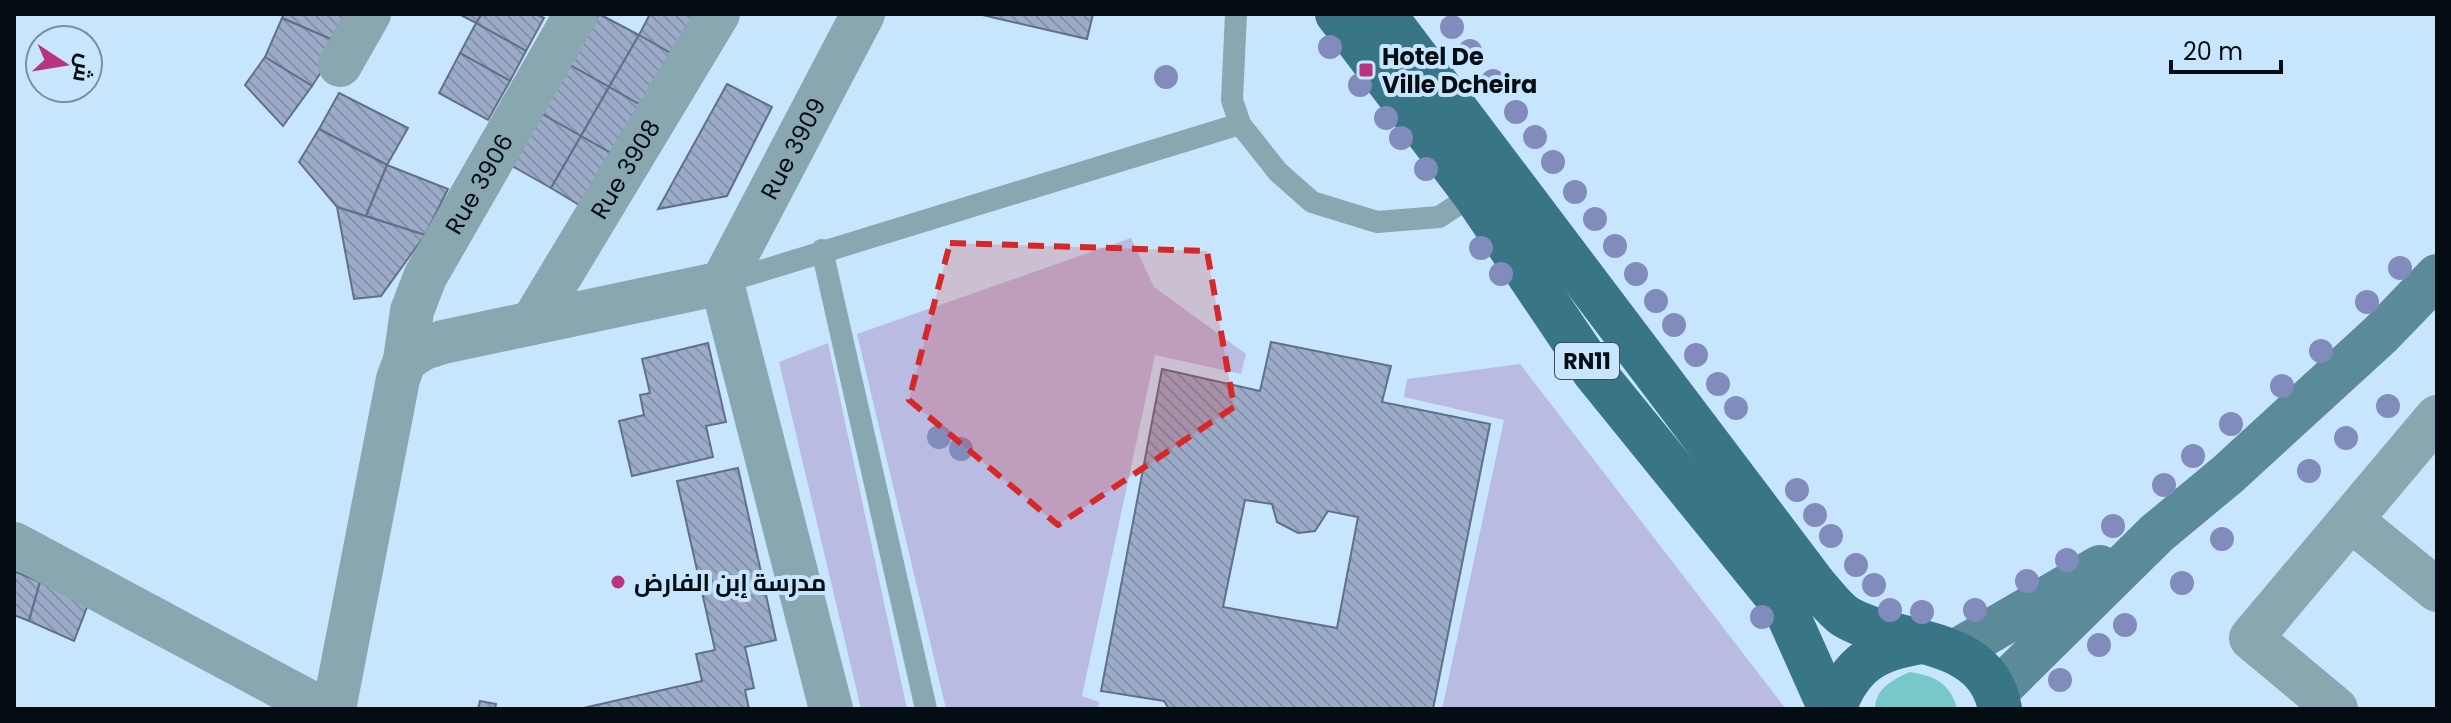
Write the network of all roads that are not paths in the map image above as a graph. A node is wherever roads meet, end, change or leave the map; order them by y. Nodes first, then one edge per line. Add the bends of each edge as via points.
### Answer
1 (369, 14) edge
2 (576, 14) edge
3 (718, 14) edge
4 (863, 14) edge
5 (1236, 14) edge
6 (1337, 14) edge
7 (1384, 14) edge
8 (340, 65) dead end
9 (1240, 124) junction
10 (1474, 194) junction
11 (822, 250) junction
12 (2437, 276) edge
13 (722, 283) junction
14 (532, 323) junction
15 (405, 360) junction
16 (2437, 417) edge
17 (2352, 521) junction
18 (2157, 533) junction
19 (14, 544) edge
20 (2437, 590) edge
21 (1939, 647) junction
22 (1999, 704) edge
23 (322, 709) edge
24 (334, 709) edge
25 (831, 709) edge
26 (926, 709) edge
27 (1832, 709) edge
28 (2336, 709) edge

1 - 8 street
2 - 15 street, Rue 3906 via 425,277 412,311
3 - 14 street, Rue 3908
4 - 13 street, Rue 3909
5 - 9 lane via 1232,100
6 - 10 main road, RN11
7 - 21 main road, RN11 via 1816,586 1843,616
9 - 10 lane via 1278,172 1312,202 1377,222 1439,217
9 - 11 lane
10 - 27 main road, RN11 via 1594,372 1784,606
11 - 13 lane
11 - 26 lane
12 - 18 street via 2348,364
13 - 14 street
13 - 25 street
14 - 15 street via 424,348
15 - 24 street, Rue 3906
16 - 17 street
17 - 20 street
17 - 28 street via 2251,638
18 - 21 street
18 - 22 street via 1996,692
19 - 23 street
21 - 22 main road, RN11 via 1982,671
21 - 27 main road, RN11 via 1891,646 1864,661 1843,685

